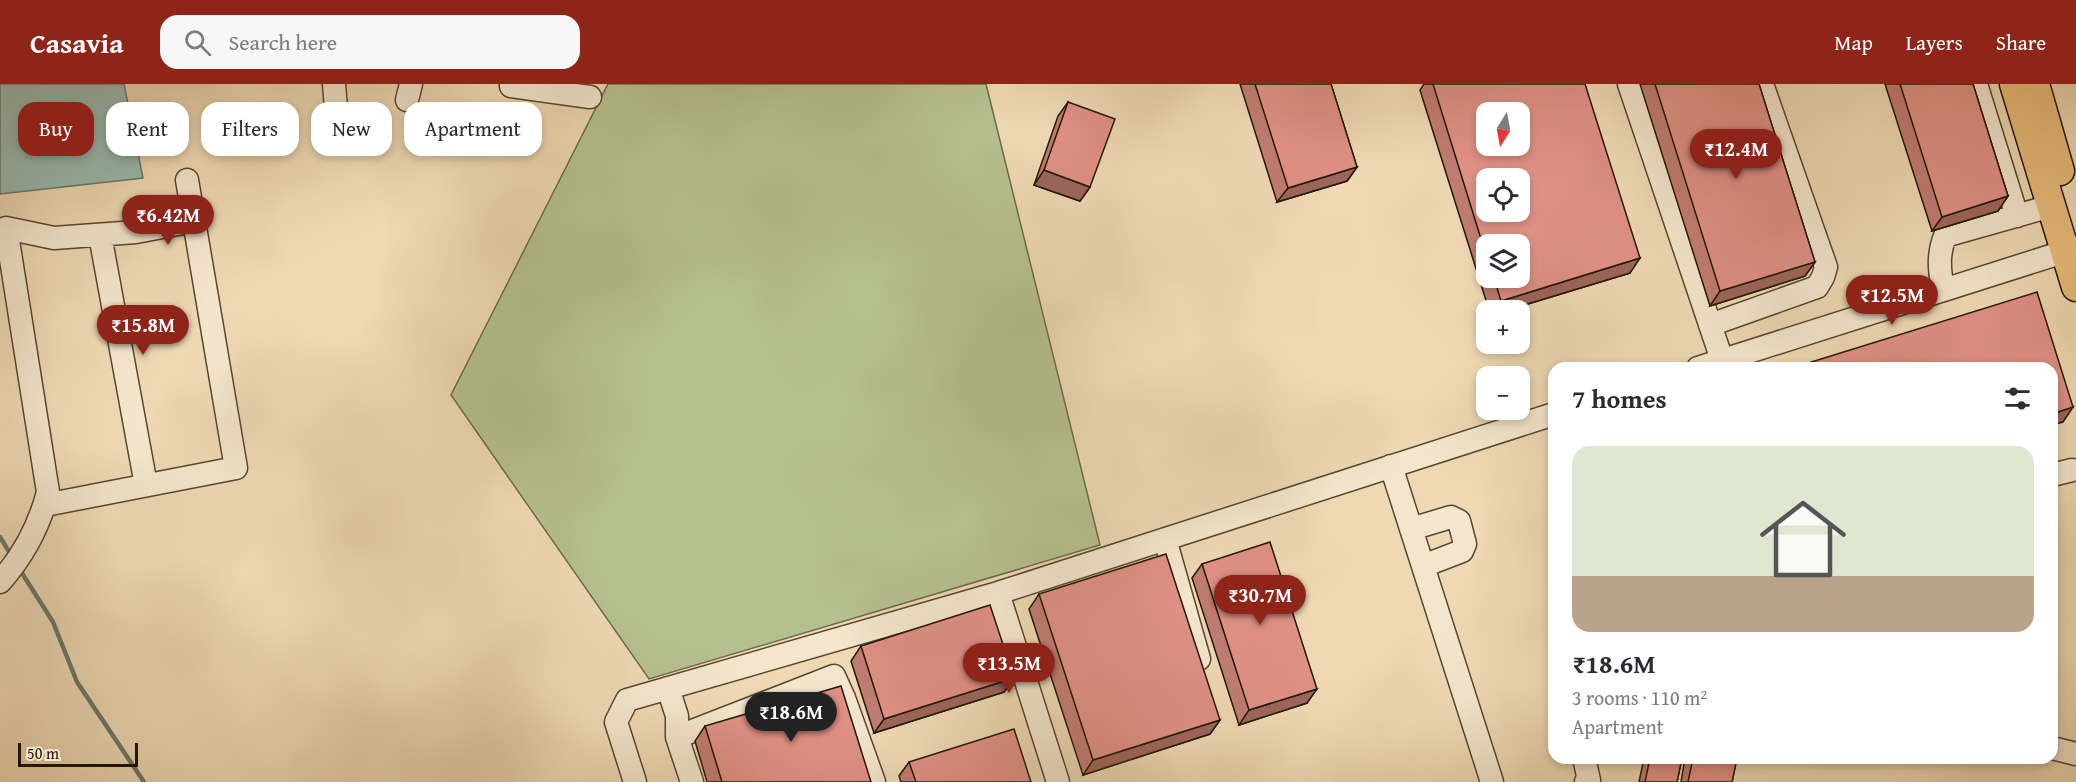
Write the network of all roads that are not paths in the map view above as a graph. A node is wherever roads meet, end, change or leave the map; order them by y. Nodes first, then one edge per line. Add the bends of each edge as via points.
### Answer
1 (334, 84) edge
2 (512, 84) edge
3 (1629, 84) edge
4 (1762, 84) edge
5 (1976, 84) edge
6 (2013, 84) edge
7 (2035, 84) edge
8 (590, 97) dead end
9 (336, 102) edge
10 (187, 180) dead end
11 (2051, 206) junction
12 (2017, 216) junction
13 (194, 221) junction
14 (2076, 225) edge
15 (100, 235) junction
16 (2071, 250) edge
17 (2076, 287) edge
18 (1943, 288) junction
19 (1710, 325) junction
20 (1705, 362) edge
21 (1714, 362) edge
22 (1548, 416) edge
23 (1391, 466) junction
24 (146, 485) junction
25 (45, 505) junction
26 (1411, 530) junction
27 (1165, 539) junction
28 (1423, 567) junction
29 (1198, 569) dead end
30 (1176, 576) junction
31 (0, 582) edge
32 (998, 593) junction
33 (1205, 684) edge
34 (669, 688) junction
35 (677, 737) junction
36 (2058, 750) edge
37 (2076, 754) edge
38 (1585, 764) edge
39 (630, 780) edge
40 (692, 782) edge
41 (874, 782) edge
42 (1058, 782) edge
43 (1492, 782) edge
44 (1586, 782) edge

1 - 9 street
2 - 8 street
3 - 19 street
4 - 19 street via 1826,267 1817,287
5 - 12 street
6 - 11 main road
7 - 14 main road
10 - 13 street
11 - 12 street
11 - 16 main road
12 - 18 street via 1946,236 1940,249
13 - 15 street
13 - 24 street via 236,468
15 - 24 street
15 - 25 street via 54,238 6,228 48,492
16 - 17 main road
16 - 18 street
18 - 21 street
19 - 20 street
22 - 23 street
23 - 26 street
23 - 27 street
24 - 25 street
25 - 31 street via 30,542
26 - 28 street
26 - 28 street via 1451,517 1459,521 1465,543 1462,551
27 - 30 street
27 - 32 street
28 - 43 street
29 - 30 street
30 - 33 street
32 - 34 street
32 - 42 street
34 - 35 street via 677,716
34 - 39 street via 627,700 616,722
35 - 40 street
35 - 41 street via 834,676
36 - 37 street
38 - 44 street

